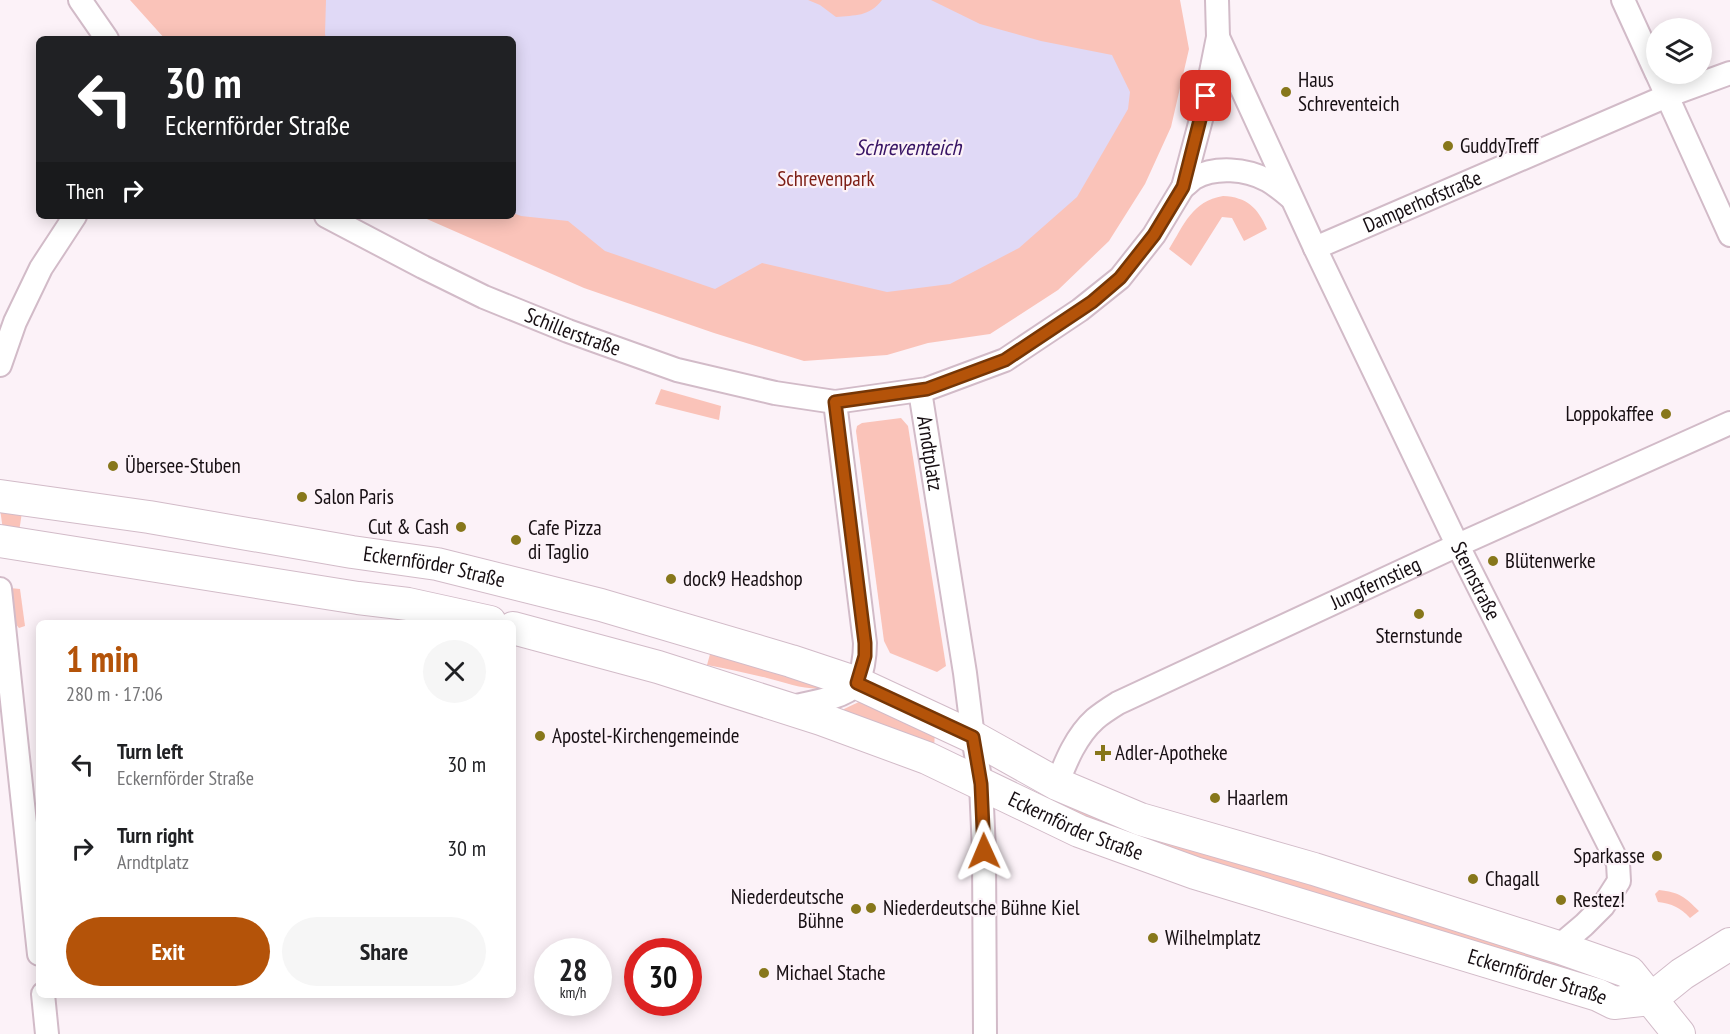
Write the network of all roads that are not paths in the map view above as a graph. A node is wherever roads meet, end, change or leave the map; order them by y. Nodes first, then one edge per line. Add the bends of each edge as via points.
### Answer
1 (80, 0) edge
2 (1217, 0) edge
3 (1623, 0) edge
4 (105, 36) edge
5 (1218, 37) junction
6 (1646, 51) edge
7 (1730, 73) edge
8 (1661, 84) edge
9 (1667, 96) junction
10 (1183, 187) junction
11 (1292, 198) junction
12 (73, 219) edge
13 (332, 219) edge
14 (1730, 235) edge
15 (1315, 248) junction
16 (0, 365) edge
17 (920, 391) junction
18 (835, 402) junction
19 (1730, 423) edge
20 (0, 496) edge
21 (0, 541) edge
22 (1458, 545) junction
23 (0, 589) edge
24 (481, 620) edge
25 (516, 629) edge
26 (857, 683) junction
27 (786, 708) junction
28 (973, 737) junction
29 (1062, 772) junction
30 (981, 784) junction
31 (36, 926) edge
32 (1730, 944) edge
33 (1558, 946) junction
34 (43, 998) edge
35 (1651, 999) junction
36 (47, 1034) edge
37 (985, 1034) edge
38 (1679, 1034) edge

1 - 4 street
2 - 5 street
3 - 6 street
5 - 10 street
5 - 11 street, Sternstraße
7 - 9 street, Damperhofstraße
8 - 9 street
9 - 14 street
9 - 15 street, Damperhofstraße
10 - 11 street, Sternstraße via 1194,178 1220,170 1236,171 1267,180
10 - 17 street via 1154,235 1120,278 1092,302 1005,360
11 - 15 street, Sternstraße
12 - 16 street via 41,268
13 - 18 street, Schillerstraße via 484,297 677,370 775,393
15 - 22 street, Sternstraße
17 - 18 street, Arndtplatz
17 - 28 street, Arndtplatz
18 - 26 street via 865,643
19 - 22 street, Jungfernstieg
20 - 26 main road, Eckernförder Straße via 437,564 654,620
21 - 24 main road, Eckernförder Straße via 408,604
22 - 29 street, Jungfernstieg via 1118,703 1094,720 1078,739
22 - 33 street, Sternstraße via 1618,863 1619,881 1603,906
23 - 31 street
25 - 27 main road, Eckernförder Straße
26 - 27 street via 845,694
26 - 28 main road, Eckernförder Straße
27 - 30 main road, Eckernförder Straße via 927,758
28 - 29 main road, Eckernförder Straße
28 - 30 street
29 - 33 main road, Eckernförder Straße via 1140,819
30 - 35 main road, Eckernförder Straße via 1079,831 1195,873 1614,1003
30 - 37 street
32 - 35 main road
33 - 35 main road, Eckernförder Straße via 1629,972
34 - 36 street
35 - 38 main road

